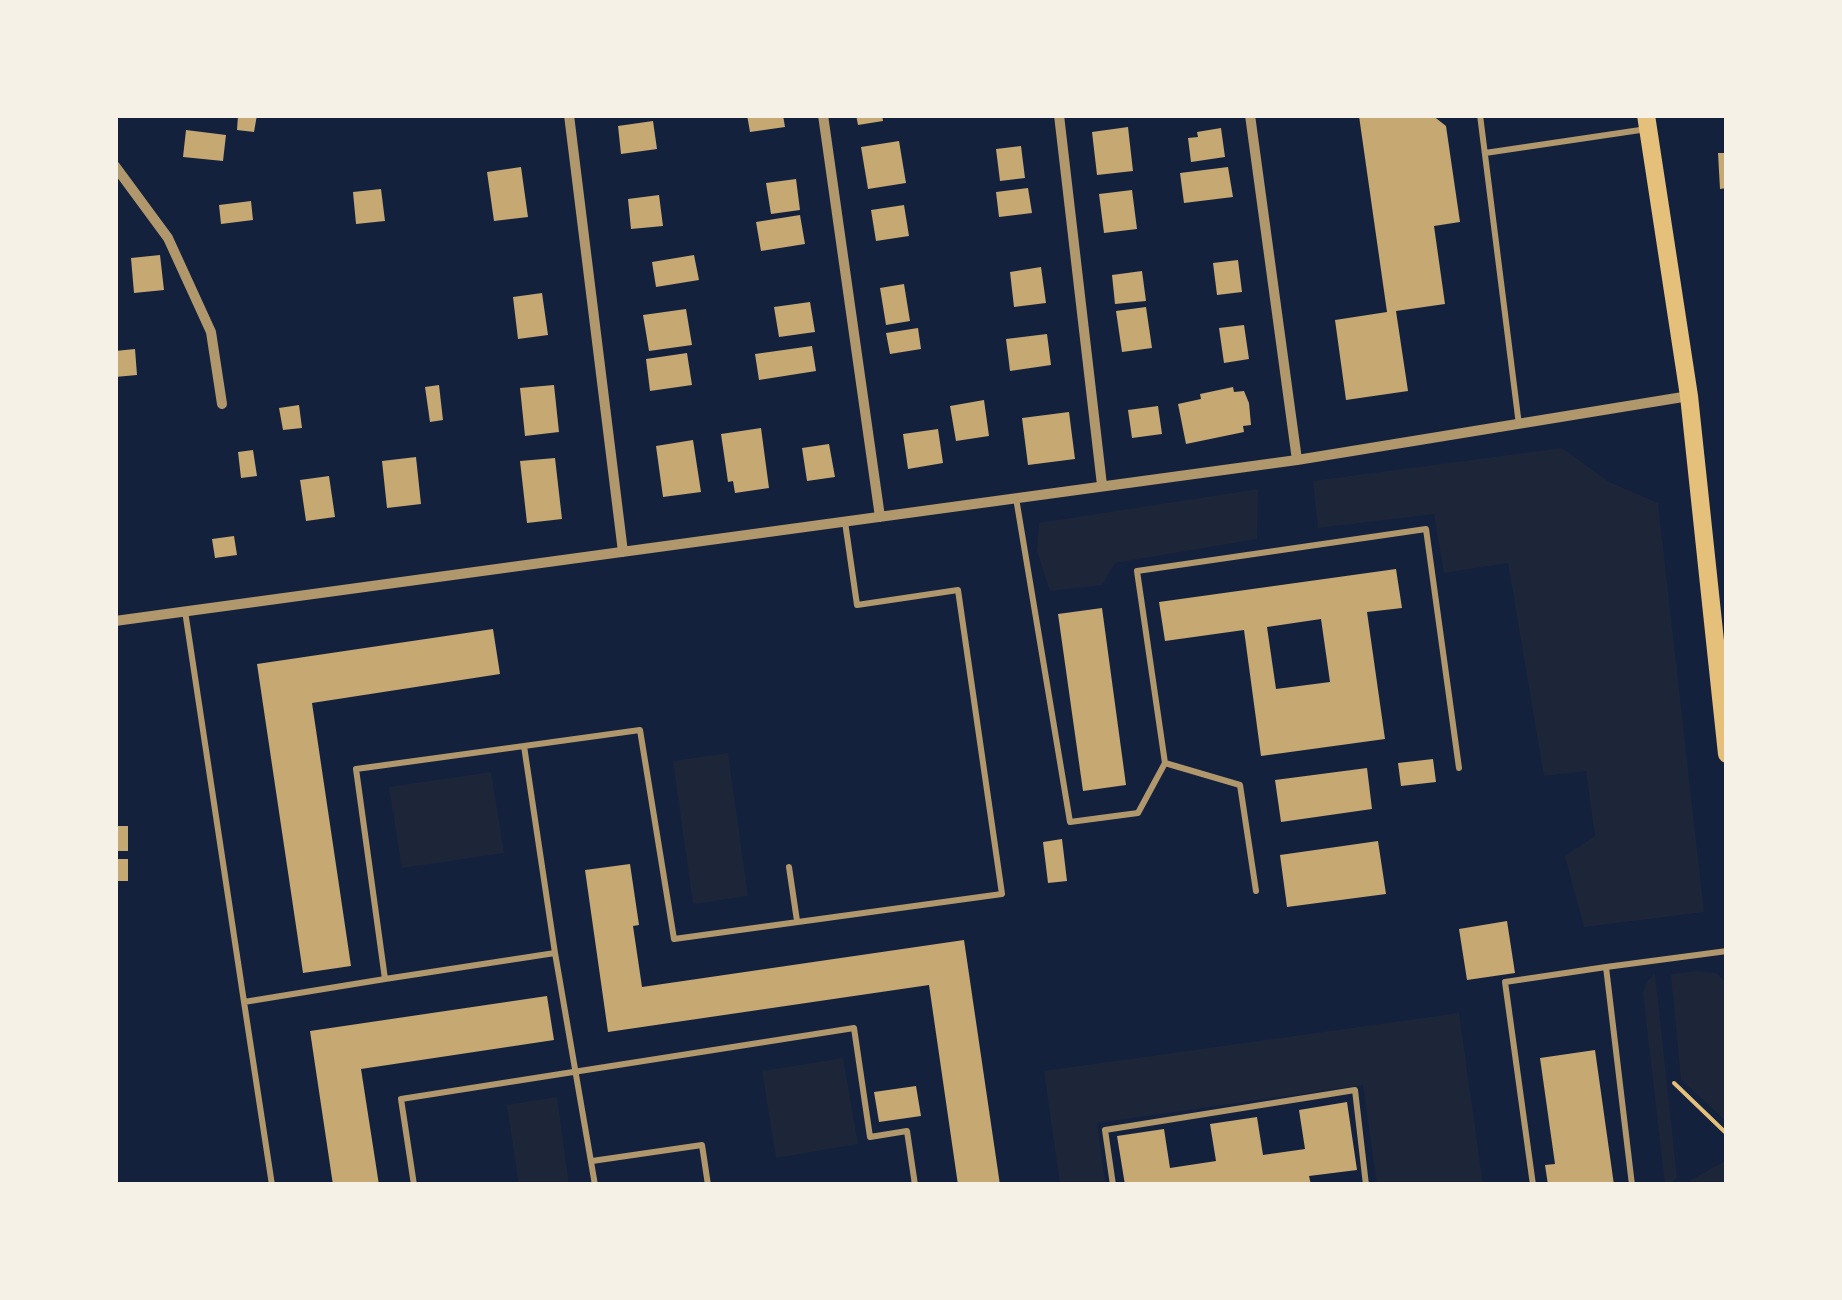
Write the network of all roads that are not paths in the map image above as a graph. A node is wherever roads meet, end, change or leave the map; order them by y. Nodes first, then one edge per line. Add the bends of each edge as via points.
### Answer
1 (570, 115) edge
2 (823, 115) edge
3 (1059, 115) edge
4 (1250, 115) edge
5 (1480, 115) edge
6 (1647, 122) edge
7 (1485, 154) junction
8 (115, 166) edge
9 (1689, 396) junction
10 (222, 404) dead end
11 (1519, 426) junction
12 (1296, 460) junction
13 (1102, 485) junction
14 (1016, 497) junction
15 (880, 517) junction
16 (846, 522) junction
17 (624, 552) junction
18 (185, 611) junction
19 (115, 620) edge
20 (524, 746) junction
21 (1727, 754) edge
22 (1165, 762) junction
23 (1460, 768) dead end
24 (789, 867) dead end
25 (1256, 891) dead end
26 (797, 921) junction
27 (1727, 951) edge
28 (555, 953) junction
29 (1606, 967) junction
30 (385, 979) junction
31 (244, 1002) junction
32 (574, 1070) junction
33 (592, 1161) junction
34 (272, 1185) edge
35 (414, 1185) edge
36 (595, 1185) edge
37 (708, 1185) edge
38 (915, 1185) edge
39 (1113, 1185) edge
40 (1366, 1185) edge
41 (1532, 1185) edge
42 (1632, 1185) edge

1 - 17 street
2 - 15 street
3 - 13 street
4 - 12 street
5 - 7 lane
6 - 7 lane
6 - 9 main road
7 - 11 lane
8 - 10 street via 168,238 211,332
9 - 11 street
9 - 21 main road
11 - 12 street
12 - 13 street
13 - 14 street
14 - 15 street
14 - 22 lane via 1070,822 1138,812
15 - 16 street
16 - 17 street
16 - 26 lane via 857,605 958,590 1002,894
17 - 18 street
18 - 19 street
18 - 31 lane
20 - 26 lane via 640,730 674,939
20 - 28 lane
20 - 30 lane via 356,769
22 - 23 lane via 1137,571 1426,529
22 - 25 lane via 1240,784
24 - 26 lane
27 - 29 lane
28 - 30 lane
28 - 32 lane
29 - 41 lane via 1505,982
29 - 42 lane
30 - 31 lane
31 - 34 lane
32 - 33 lane
32 - 35 lane via 401,1099
32 - 38 lane via 854,1028 870,1137 907,1131
33 - 36 lane
33 - 37 lane via 702,1145
39 - 40 lane via 1105,1130 1354,1090

